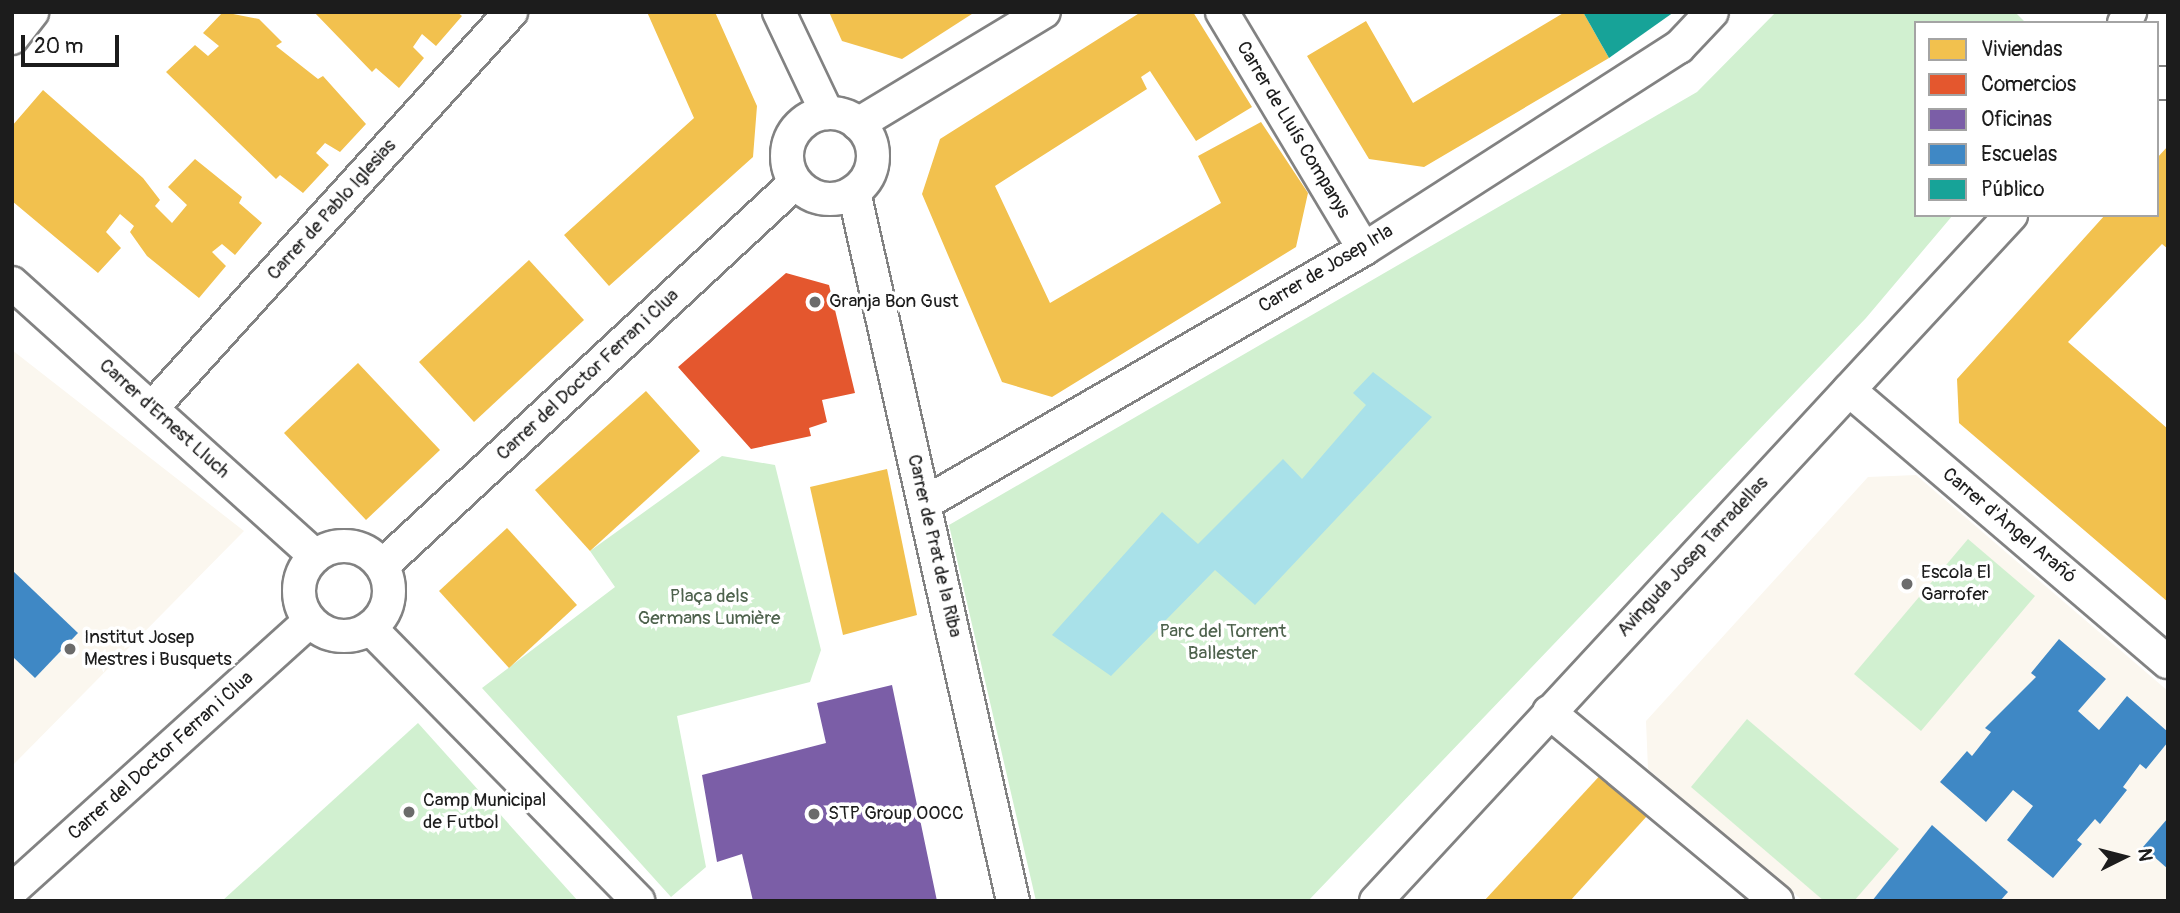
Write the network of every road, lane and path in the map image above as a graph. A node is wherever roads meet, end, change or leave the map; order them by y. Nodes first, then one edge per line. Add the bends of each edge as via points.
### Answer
1 (32, 12) edge
2 (511, 12) edge
3 (779, 12) edge
4 (1044, 12) edge
5 (1222, 12) edge
6 (1712, 12) edge
7 (12, 38) edge
8 (827, 113) junction
9 (858, 124) junction
10 (794, 184) junction
11 (854, 192) junction
12 (2009, 217) edge
13 (1364, 249) junction
14 (12, 283) edge
15 (1849, 390) junction
16 (152, 408) junction
17 (925, 503) junction
18 (315, 556) junction
19 (382, 566) junction
20 (309, 622) junction
21 (370, 628) junction
22 (2168, 662) edge
23 (1549, 712) junction
24 (12, 890) edge
25 (638, 901) edge
26 (1013, 901) edge
27 (1376, 901) edge
28 (1777, 901) edge

1 - 7 street
2 - 16 street, Carrer de Pablo Iglesias
3 - 8 street
4 - 9 street
5 - 13 street, Carrer de Lluís Companys
6 - 13 street, Carrer de Josep Irla via 1679,47
8 - 9 street
8 - 10 street via 793,134 787,160
9 - 11 street via 872,160
10 - 11 street via 824,198
10 - 19 street, Carrer del Doctor Ferran i Clua
11 - 17 street, Carrer de Prat de la Riba
12 - 15 street, Avinguda Josep Tarradellas
13 - 17 street, Carrer de Josep Irla
14 - 16 street, Carrer d'Ernest Lluch
15 - 22 street, Carrer d'Àngel Arañó
15 - 23 street, Avinguda Josep Tarradellas
16 - 18 street, Carrer d'Ernest Lluch
17 - 26 street, Carrer de Prat de la Riba
18 - 19 street via 347,545
18 - 20 street via 298,594
19 - 21 street via 386,606
20 - 21 street via 337,636
20 - 24 street, Carrer del Doctor Ferran i Clua
21 - 25 street
23 - 27 street, Avinguda Josep Tarradellas
23 - 28 street

